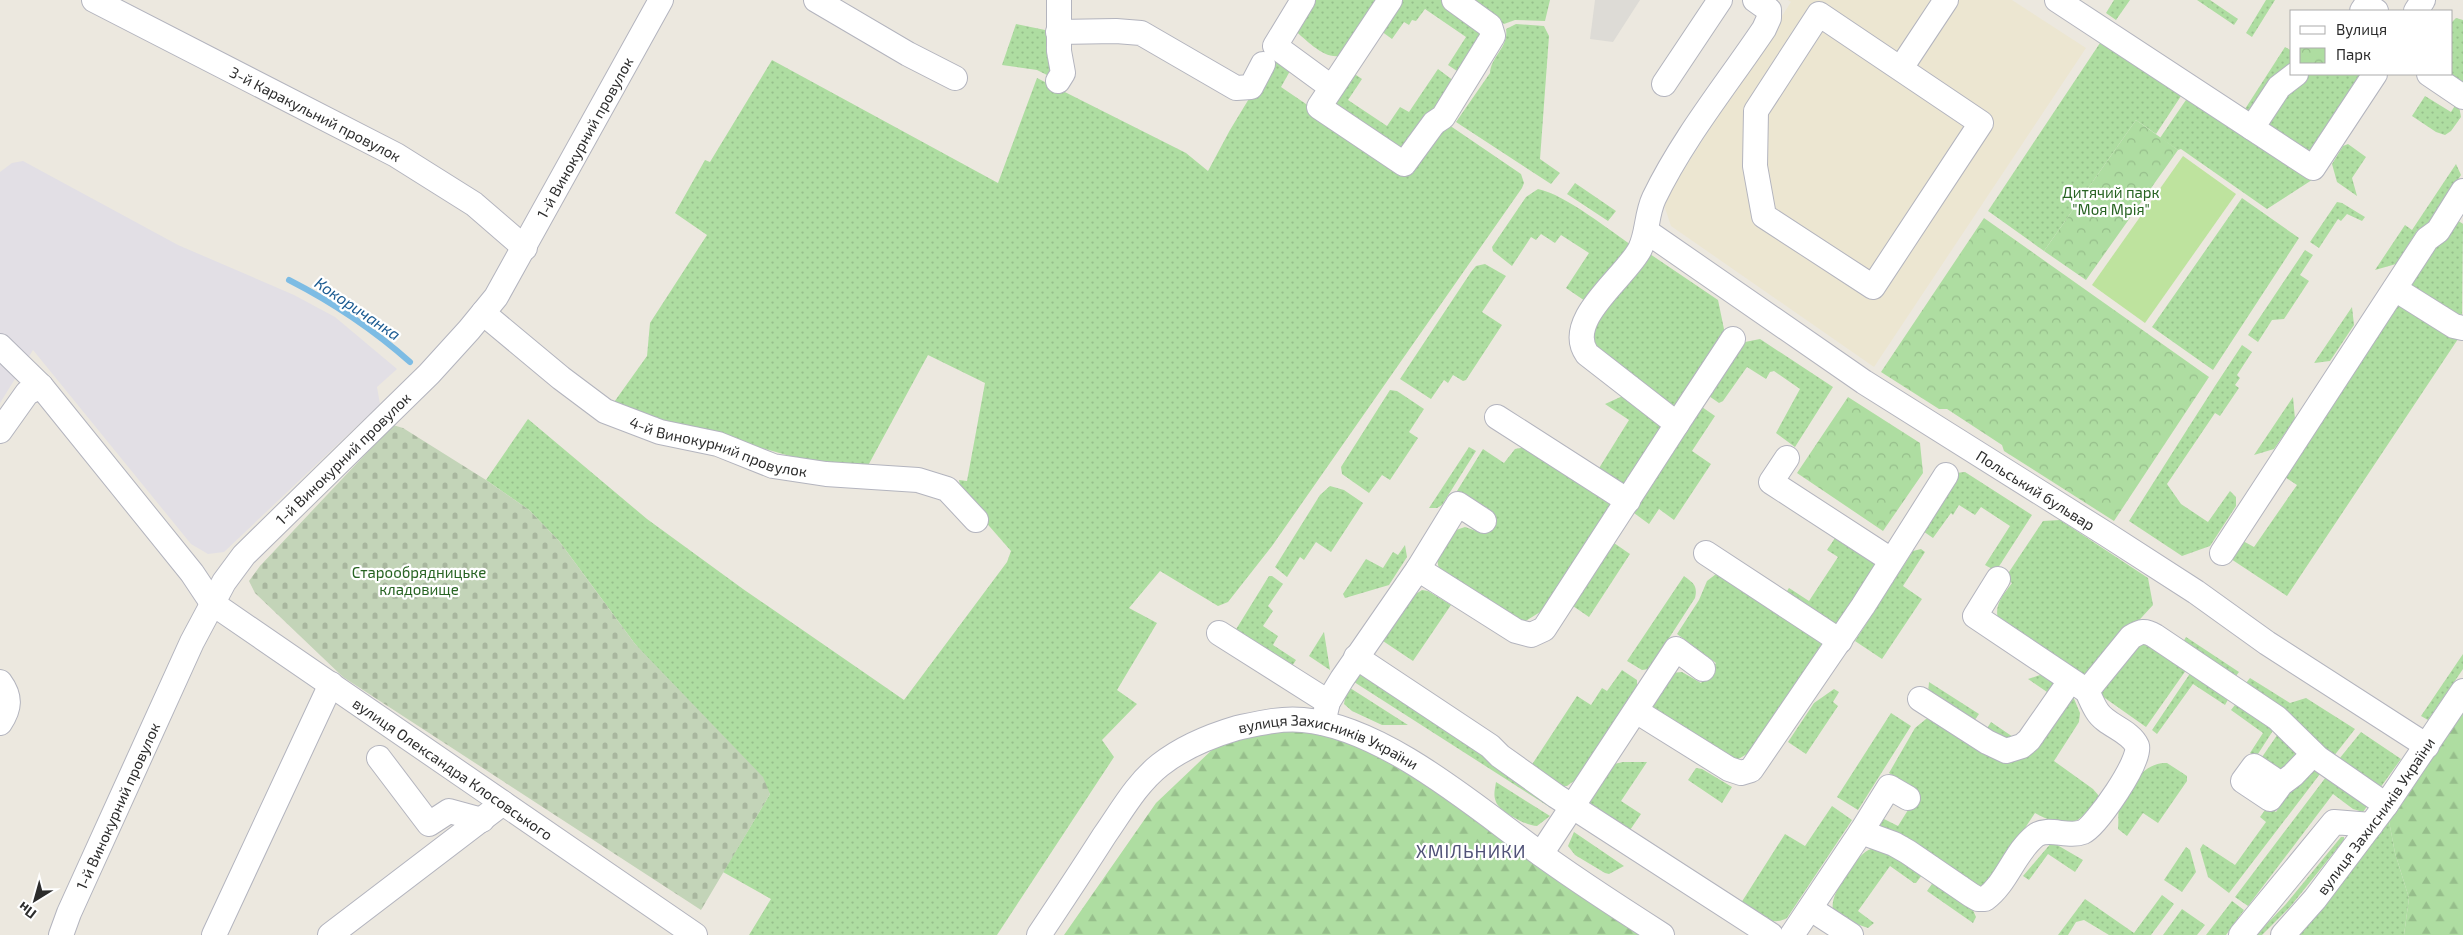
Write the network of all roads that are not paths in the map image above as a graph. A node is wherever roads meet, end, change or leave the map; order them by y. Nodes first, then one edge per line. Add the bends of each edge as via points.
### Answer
1 (94, 0) edge
2 (661, 0) edge
3 (816, 0) edge
4 (1059, 0) edge
5 (1303, 0) edge
6 (1390, 0) edge
7 (1454, 0) edge
8 (1720, 0) edge
9 (1754, 0) edge
10 (1946, 0) edge
11 (2057, 0) edge
12 (2363, 10) edge
13 (2374, 10) edge
14 (1058, 32) junction
15 (1263, 64) dead end
16 (1900, 68) junction
17 (2295, 75) edge
18 (2374, 75) edge
19 (2431, 75) edge
20 (955, 78) dead end
21 (1058, 82) dead end
22 (1664, 84) dead end
23 (1332, 87) junction
24 (2463, 96) edge
25 (2252, 128) junction
26 (2459, 206) edge
27 (1646, 231) junction
28 (525, 248) junction
29 (2395, 289) junction
30 (483, 313) junction
31 (2463, 328) edge
32 (1732, 339) dead end
33 (0, 346) edge
34 (41, 386) junction
35 (1497, 417) dead end
36 (1677, 424) junction
37 (0, 431) edge
38 (1787, 458) dead end
39 (1946, 475) dead end
40 (1628, 501) junction
41 (976, 520) dead end
42 (1484, 522) dead end
43 (1706, 553) dead end
44 (2222, 553) dead end
45 (1891, 560) junction
46 (1418, 569) junction
47 (1998, 579) dead end
48 (212, 603) junction
49 (1219, 634) dead end
50 (1840, 641) junction
51 (1356, 657) junction
52 (1703, 669) dead end
53 (0, 682) edge
54 (331, 684) junction
55 (2078, 686) junction
56 (2463, 692) edge
57 (1920, 699) dead end
58 (1636, 711) junction
59 (1325, 712) junction
60 (0, 723) edge
61 (2426, 746) junction
62 (2313, 754) junction
63 (379, 758) dead end
64 (2281, 784) dead end
65 (1908, 798) dead end
66 (503, 803) junction
67 (2386, 805) junction
68 (1572, 806) junction
69 (482, 820) junction
70 (2371, 825) junction
71 (1861, 832) junction
72 (1541, 854) junction
73 (1811, 909) junction
74 (61, 935) edge
75 (214, 935) edge
76 (330, 935) edge
77 (695, 935) edge
78 (1039, 935) edge
79 (1662, 935) edge
80 (1771, 935) edge
81 (1792, 935) edge
82 (1851, 935) edge
83 (2241, 935) edge
84 (2283, 935) edge

1 - 28 street, 3-й Каракульний провулок via 396,155 474,204
2 - 28 street, 1-й Винокурний провулок
3 - 20 street
4 - 14 street
5 - 23 street via 1275,46
6 - 23 street
7 - 23 street via 1490,26 1493,36 1443,117 1434,123 1404,164 1320,107
8 - 22 street
9 - 27 street via 1769,10 1769,18 1662,183 1648,214
10 - 16 street
11 - 25 street
12 - 13 street via 2366,5
14 - 15 street via 1141,33 1236,88 1250,87
14 - 21 street via 1063,73
16 - 16 street via 1981,123 1873,287 1764,216 1755,166 1756,111 1819,14
17 - 25 street via 2279,87
18 - 25 street via 2313,168
19 - 24 street
26 - 29 street via 2427,239
27 - 36 street via 1640,250 1592,309 1580,337 1588,354
27 - 61 street, Польський бульвар via 1864,382 2196,592
28 - 30 street, 1-й Винокурний провулок via 506,283
29 - 31 street via 2454,326
29 - 44 street
30 - 41 street, 4-й Винокурний провулок via 605,411 660,432 718,444 773,466 826,474 918,480 947,489
30 - 48 street, 1-й Винокурний провулок via 428,374 244,555
32 - 36 street
33 - 34 street
34 - 37 street via 27,393
34 - 48 street via 192,573
35 - 40 street
36 - 40 street
38 - 45 street via 1771,482
39 - 45 street
40 - 46 street via 1551,621 1544,629 1531,635 1516,631
42 - 46 street via 1458,504
43 - 50 street
45 - 50 street
46 - 51 street
47 - 55 street via 1975,616
48 - 54 street, вулиця Олександра Клосовського
48 - 74 street, 1-й Винокурний провулок
49 - 59 street
50 - 58 street via 1751,770 1741,773 1729,769
51 - 59 street
51 - 68 street via 1490,746
52 - 58 street via 1676,649
53 - 60 street via 10,702
54 - 66 street, вулиця Олександра Клосовського
54 - 75 street
55 - 57 street via 2029,740 2006,751
55 - 62 street via 2131,637 2147,631 2282,721
55 - 71 street via 2097,711 2137,746 2131,770 2094,824 2077,834 2048,832 2035,836 1985,899 1971,895 1894,844
56 - 61 street, вулиця Захисників України
58 - 68 street
59 - 72 street, вулиця Захисників України via 1456,790
59 - 78 street, вулиця Захисників України via 1302,720 1269,720 1211,736 1159,766 1129,799
61 - 67 street, вулиця Захисників України
62 - 64 street
62 - 67 street
63 - 69 street via 429,824 449,811
65 - 71 street via 1890,787
66 - 69 street
66 - 77 street, вулиця Олександра Клосовського
67 - 70 street, вулиця Захисників України
68 - 72 street
68 - 80 street
69 - 76 street
70 - 83 street via 2334,822
70 - 84 street, вулиця Захисників України
71 - 73 street
72 - 79 street, вулиця Захисників України
73 - 81 street
73 - 82 street

